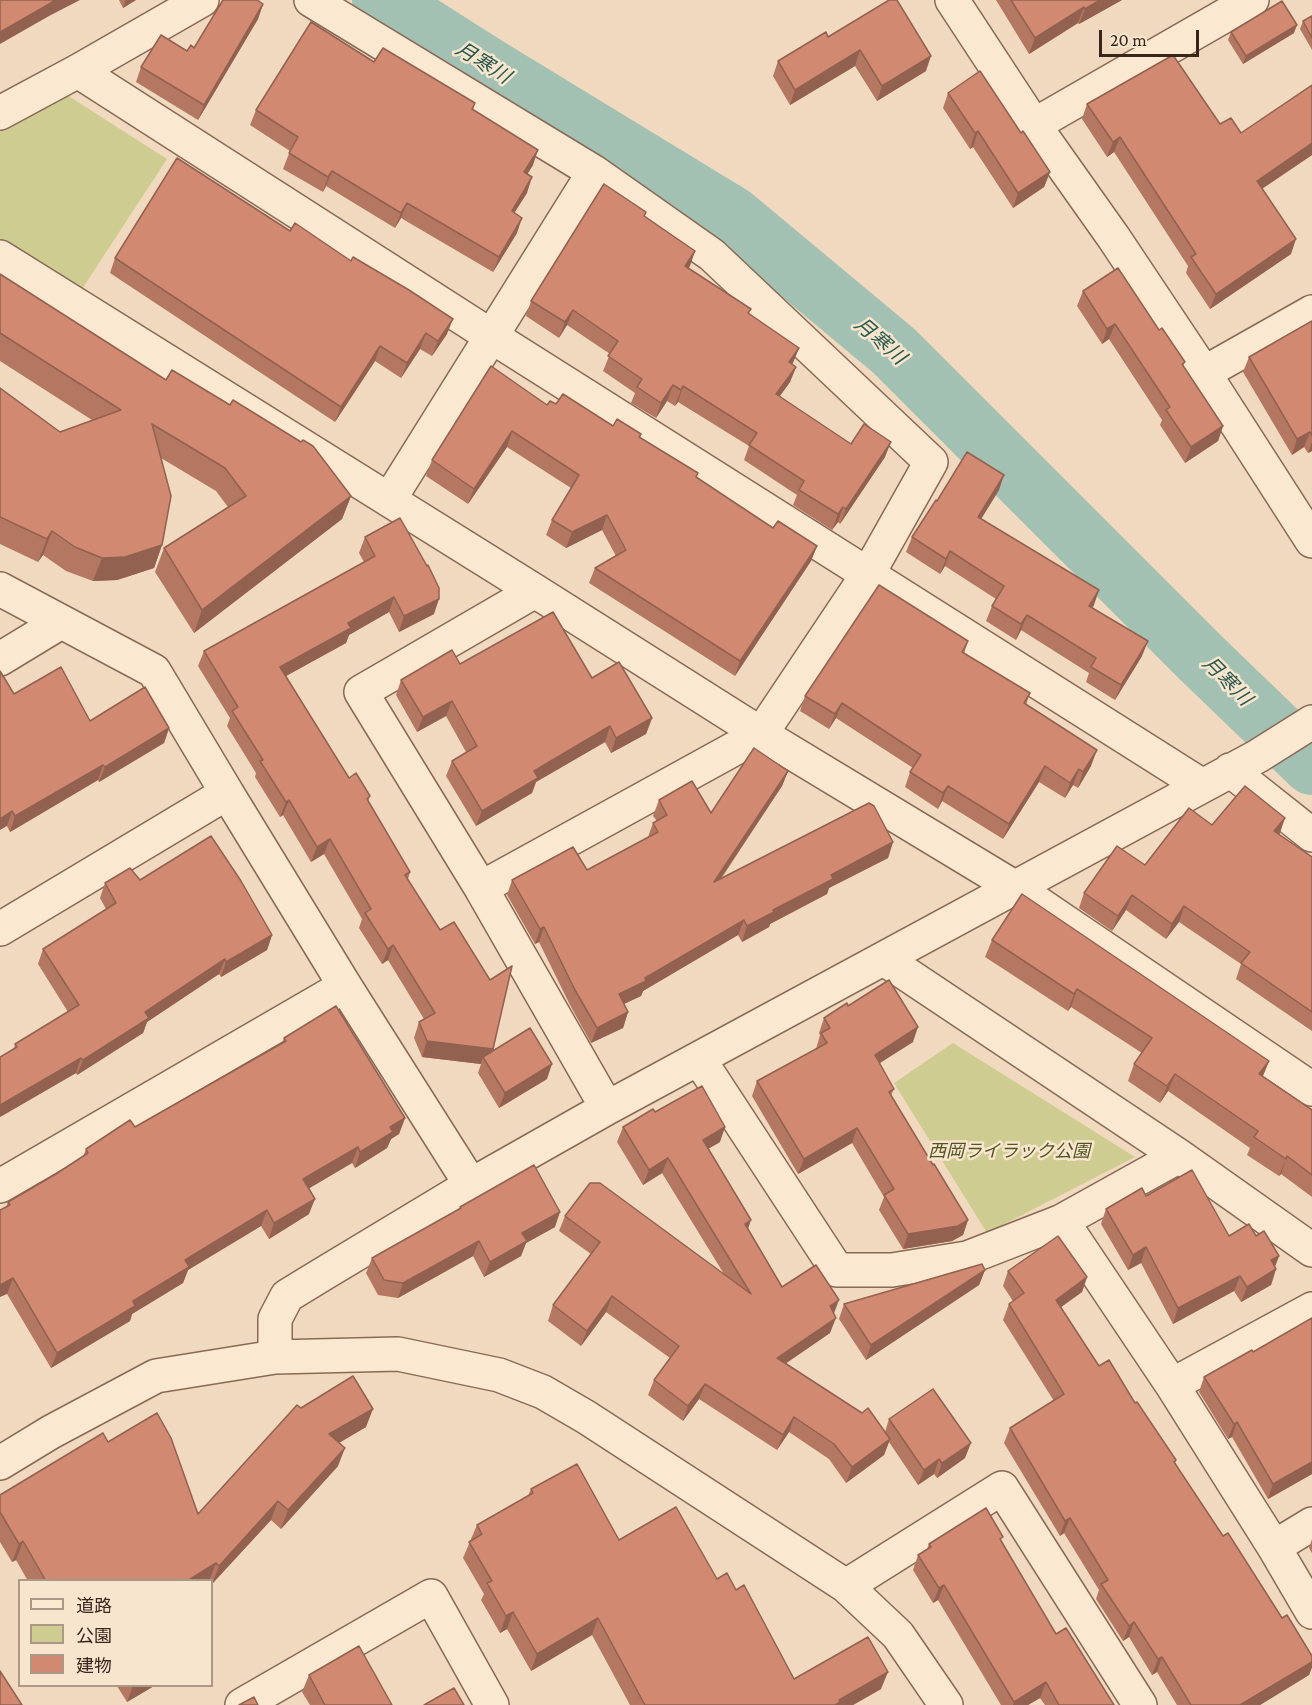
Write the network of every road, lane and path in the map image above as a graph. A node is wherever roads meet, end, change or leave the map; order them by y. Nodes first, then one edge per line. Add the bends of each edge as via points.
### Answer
1 (202, 0) edge
2 (311, 0) edge
3 (952, 0) edge
4 (1252, 0) edge
5 (78, 71) junction
6 (0, 113) edge
7 (1034, 125) junction
8 (594, 172) junction
9 (0, 258) edge
10 (1312, 312) edge
11 (491, 336) junction
12 (1204, 373) junction
13 (389, 500) junction
14 (1307, 520) edge
15 (868, 574) junction
16 (0, 589) edge
17 (535, 591) junction
18 (61, 622) junction
19 (0, 658) edge
20 (1312, 722) edge
21 (761, 734) junction
22 (1230, 770) junction
23 (1201, 785) junction
24 (227, 794) junction
25 (1312, 835) edge
26 (1014, 887) junction
27 (481, 888) junction
28 (0, 929) edge
29 (884, 959) junction
30 (345, 986) junction
31 (699, 1059) junction
32 (1312, 1089) edge
33 (607, 1108) junction
34 (1179, 1156) junction
35 (471, 1185) junction
36 (0, 1186) edge
37 (1062, 1221) junction
38 (1312, 1250) edge
39 (1312, 1309) edge
40 (275, 1357) junction
41 (1172, 1385) junction
42 (0, 1463) edge
43 (1312, 1524) edge
44 (1274, 1547) junction
45 (846, 1586) junction
46 (1312, 1612) edge
47 (261, 1700) edge
48 (492, 1705) edge
49 (946, 1705) edge
50 (1140, 1705) edge

1 - 5 street
2 - 8 street
3 - 7 street
4 - 7 street
5 - 6 street
5 - 11 street
7 - 12 street
8 - 11 street
8 - 15 street via 712,255 932,462
9 - 13 street
10 - 12 street
11 - 13 street
11 - 15 street
12 - 14 street
13 - 17 street
15 - 21 street
15 - 23 street
16 - 18 street
17 - 21 street
17 - 27 street via 361,692
18 - 19 street
18 - 24 street via 154,671
20 - 22 street
21 - 26 street
21 - 27 street
22 - 23 street
22 - 25 street
23 - 26 street
24 - 28 street
24 - 30 street
26 - 29 street
26 - 32 street
27 - 33 street
29 - 31 street
29 - 34 street
30 - 35 street
30 - 36 street
31 - 33 street
31 - 37 street via 837,1270 892,1270 967,1258
33 - 35 street
34 - 37 street
34 - 38 street
35 - 40 street via 287,1296 275,1319
37 - 41 street
39 - 41 street
40 - 42 street via 156,1376
40 - 45 street via 398,1354 499,1375 543,1392
41 - 44 street
43 - 44 street
44 - 46 street
45 - 49 street via 898,1635
45 - 50 street via 1002,1488
47 - 48 street via 431,1596

